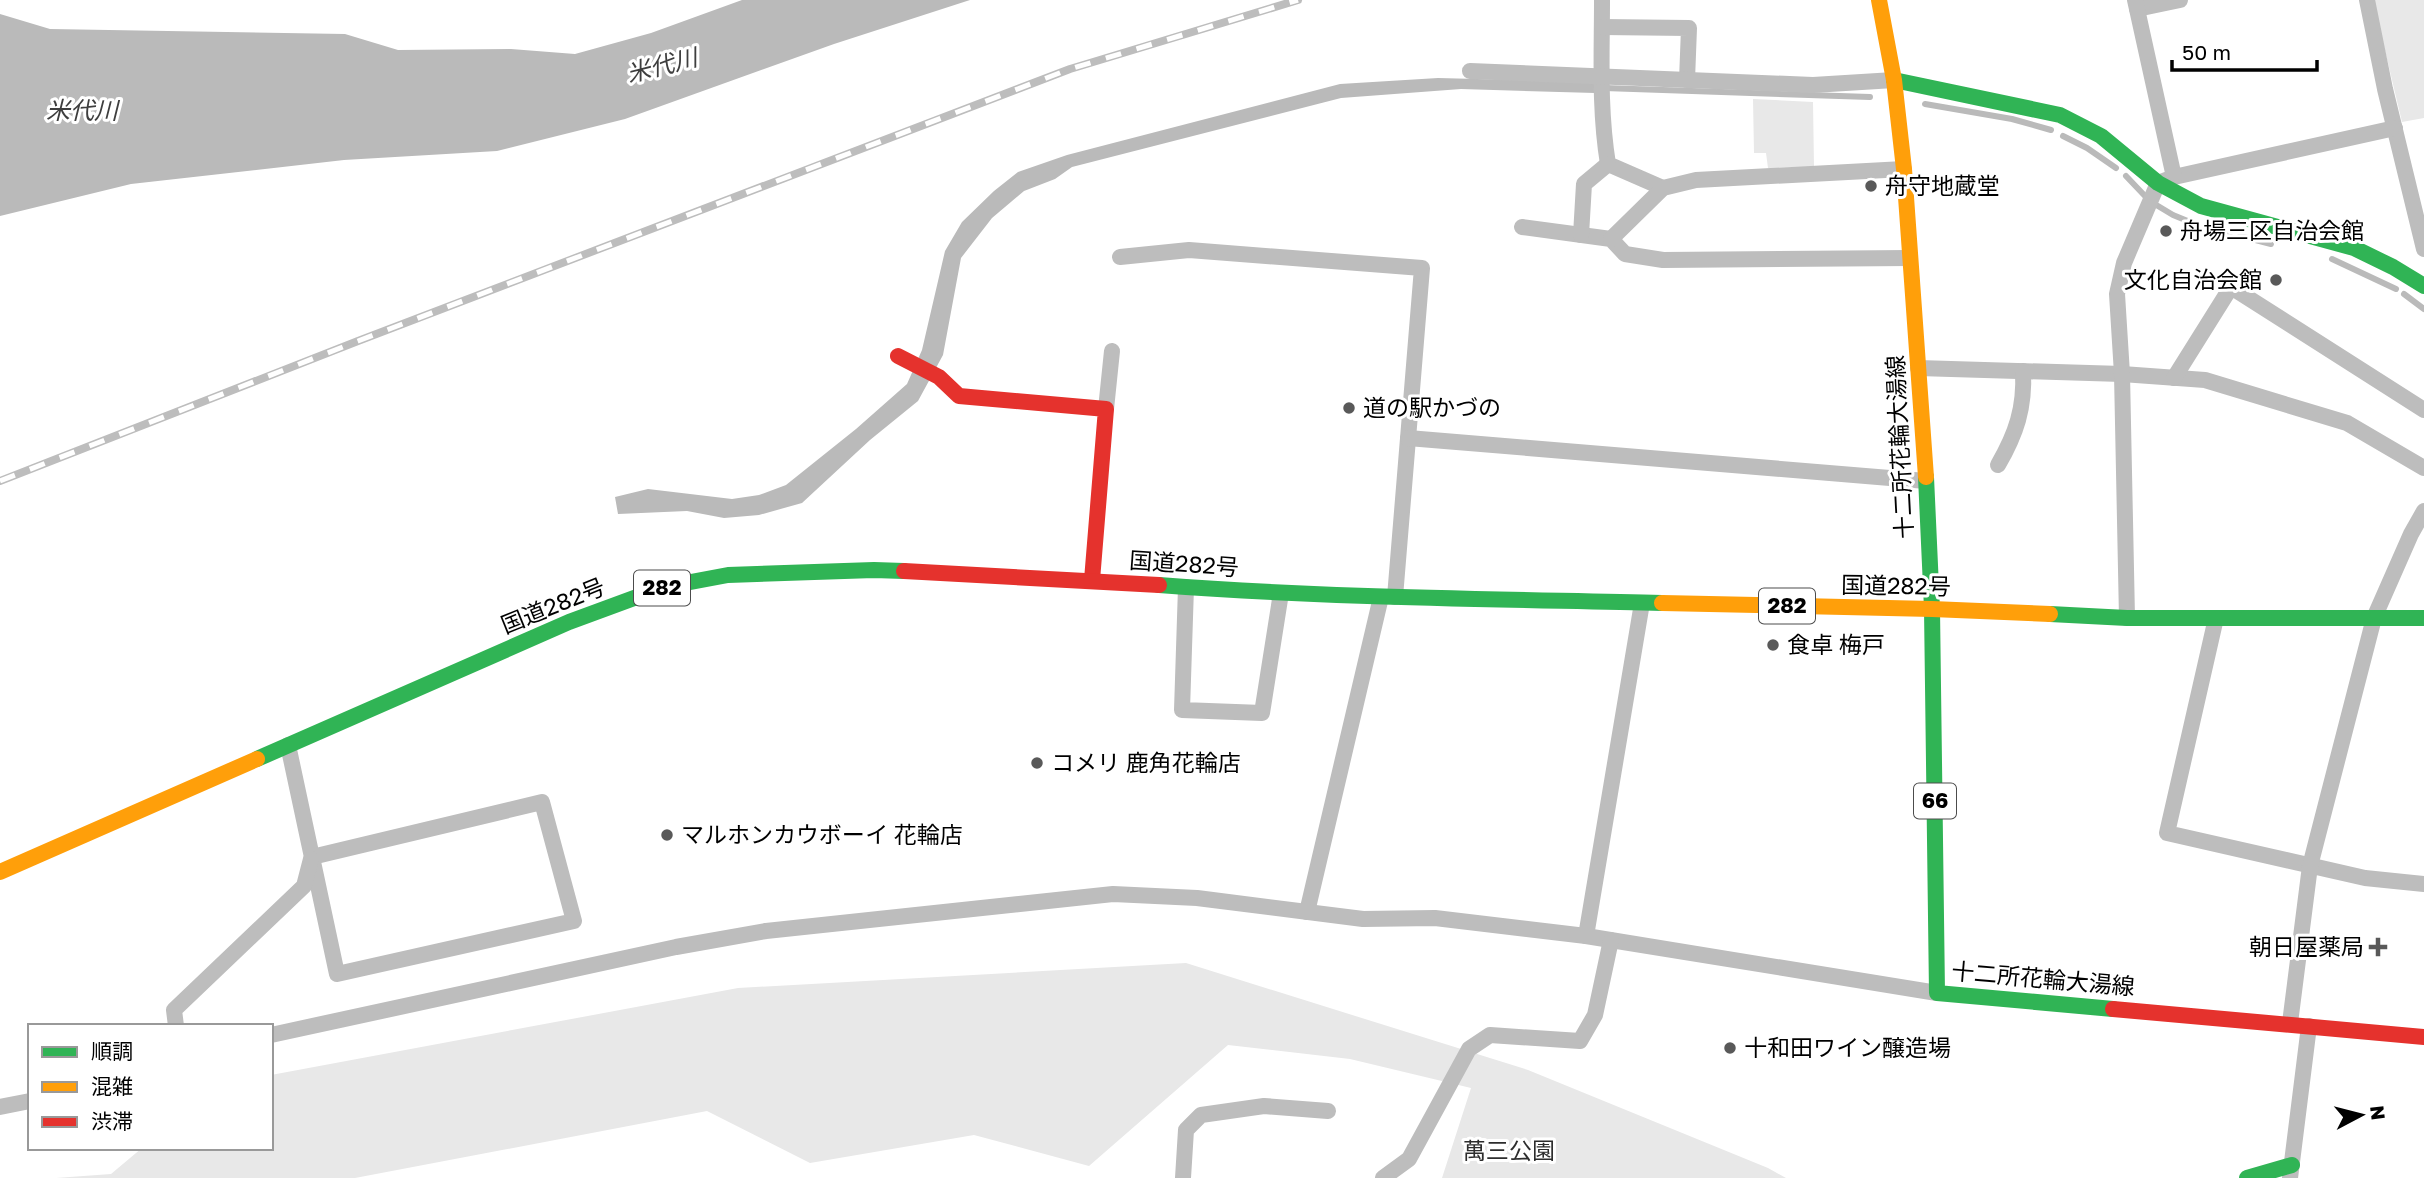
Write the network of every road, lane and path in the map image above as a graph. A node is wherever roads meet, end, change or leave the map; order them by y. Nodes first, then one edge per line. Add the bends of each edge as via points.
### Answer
1 (1602, 0) edge
2 (1878, 0) edge
3 (2180, 0) edge
4 (2367, 0) edge
5 (2136, 5) edge
6 (1602, 27) junction
7 (1470, 71) dead end
8 (1603, 77) junction
9 (1688, 80) junction
10 (1894, 80) junction
11 (2395, 128) junction
12 (1608, 164) junction
13 (1904, 169) junction
14 (2166, 180) junction
15 (1663, 188) junction
16 (1522, 227) dead end
17 (1581, 235) junction
18 (1611, 239) junction
19 (2424, 249) edge
20 (1120, 257) dead end
21 (1910, 258) junction
22 (2424, 286) edge
23 (1112, 351) dead end
24 (904, 358) dead end
25 (1919, 368) junction
26 (2023, 371) junction
27 (2123, 374) junction
28 (2175, 378) junction
29 (1106, 409) junction
30 (2424, 410) edge
31 (1408, 438) junction
32 (1998, 465) dead end
33 (2424, 468) edge
34 (1926, 481) junction
35 (2424, 511) edge
36 (1092, 580) junction
37 (1186, 587) junction
38 (1281, 593) junction
39 (1388, 597) junction
40 (1642, 603) junction
41 (1932, 610) junction
42 (2127, 618) junction
43 (2216, 618) junction
44 (2374, 618) junction
45 (2424, 618) edge
46 (288, 745) junction
47 (312, 857) junction
48 (2310, 866) junction
49 (0, 872) edge
50 (2424, 884) edge
51 (1307, 912) junction
52 (1586, 936) junction
53 (1611, 940) junction
54 (1937, 993) junction
55 (2290, 1023) junction
56 (176, 1024) edge
57 (2309, 1026) junction
58 (273, 1035) edge
59 (2424, 1037) edge
60 (28, 1101) edge
61 (0, 1107) edge
62 (1328, 1111) dead end
63 (2291, 1171) edge
64 (1183, 1178) edge
65 (1383, 1178) edge
66 (2247, 1178) edge

1 - 6 street
2 - 10 main road, 十二所花輪大湯線 / 66
3 - 5 street
4 - 11 street
5 - 14 street
6 - 8 street
6 - 9 street via 1689,28
7 - 8 street
8 - 9 street
8 - 12 street
9 - 10 street via 1813,85
10 - 13 main road, 十二所花輪大湯線 / 66
10 - 14 main road via 2060,115 2101,136
11 - 14 street
11 - 19 street
12 - 15 street
12 - 17 street via 1584,184
13 - 15 street via 1696,180
13 - 21 main road, 十二所花輪大湯線 / 66
14 - 22 main road via 2201,206 2354,248
14 - 27 street via 2124,263 2117,294
15 - 18 street
16 - 17 street
17 - 18 street
18 - 21 street via 1625,254 1663,260
20 - 31 street via 1189,250 1422,268
21 - 25 main road, 十二所花輪大湯線 / 66
23 - 29 street
24 - 29 main road via 939,377 959,396
25 - 26 street
25 - 34 main road, 十二所花輪大湯線 / 66
26 - 27 street
26 - 32 street via 2021,415
27 - 28 street
27 - 42 street
28 - 30 street via 2231,287
28 - 33 street via 2205,380 2347,423
29 - 36 main road
31 - 34 street
31 - 39 street
34 - 41 main road, 十二所花輪大湯線 / 66
35 - 44 street
36 - 37 main road, 国道282号 / 282
36 - 46 main road, 国道282号 / 282 via 874,570 728,575 664,587 569,622
37 - 38 main road, 国道282号 / 282
37 - 38 street via 1182,710 1262,713
38 - 39 main road, 国道282号 / 282
39 - 40 main road, 国道282号 / 282
39 - 51 street
40 - 41 main road, 国道282号 / 282
40 - 52 street
41 - 42 main road, 国道282号 / 282
41 - 54 main road, 十二所花輪大湯線 / 66
42 - 43 main road, 国道282号 / 282
43 - 44 main road, 国道282号 / 282
43 - 48 street via 2167,833
44 - 45 main road, 国道282号 / 282
44 - 48 street
46 - 47 street
46 - 49 main road, 国道282号 / 282
47 - 47 street via 337,974 574,921 542,802
47 - 56 street via 304,886 174,1010
48 - 50 street
48 - 55 street
51 - 52 street via 1363,919 1434,918
51 - 58 street via 1197,898 1113,894 766,931
52 - 53 street
53 - 54 street
53 - 65 street via 1595,1015 1580,1041 1490,1035 1469,1049 1409,1159
54 - 55 main road, 十二所花輪大湯線
55 - 57 main road, 十二所花輪大湯線
57 - 59 main road, 十二所花輪大湯線
57 - 63 street
60 - 61 street
62 - 64 street via 1264,1106 1201,1115 1186,1130
63 - 66 main road

